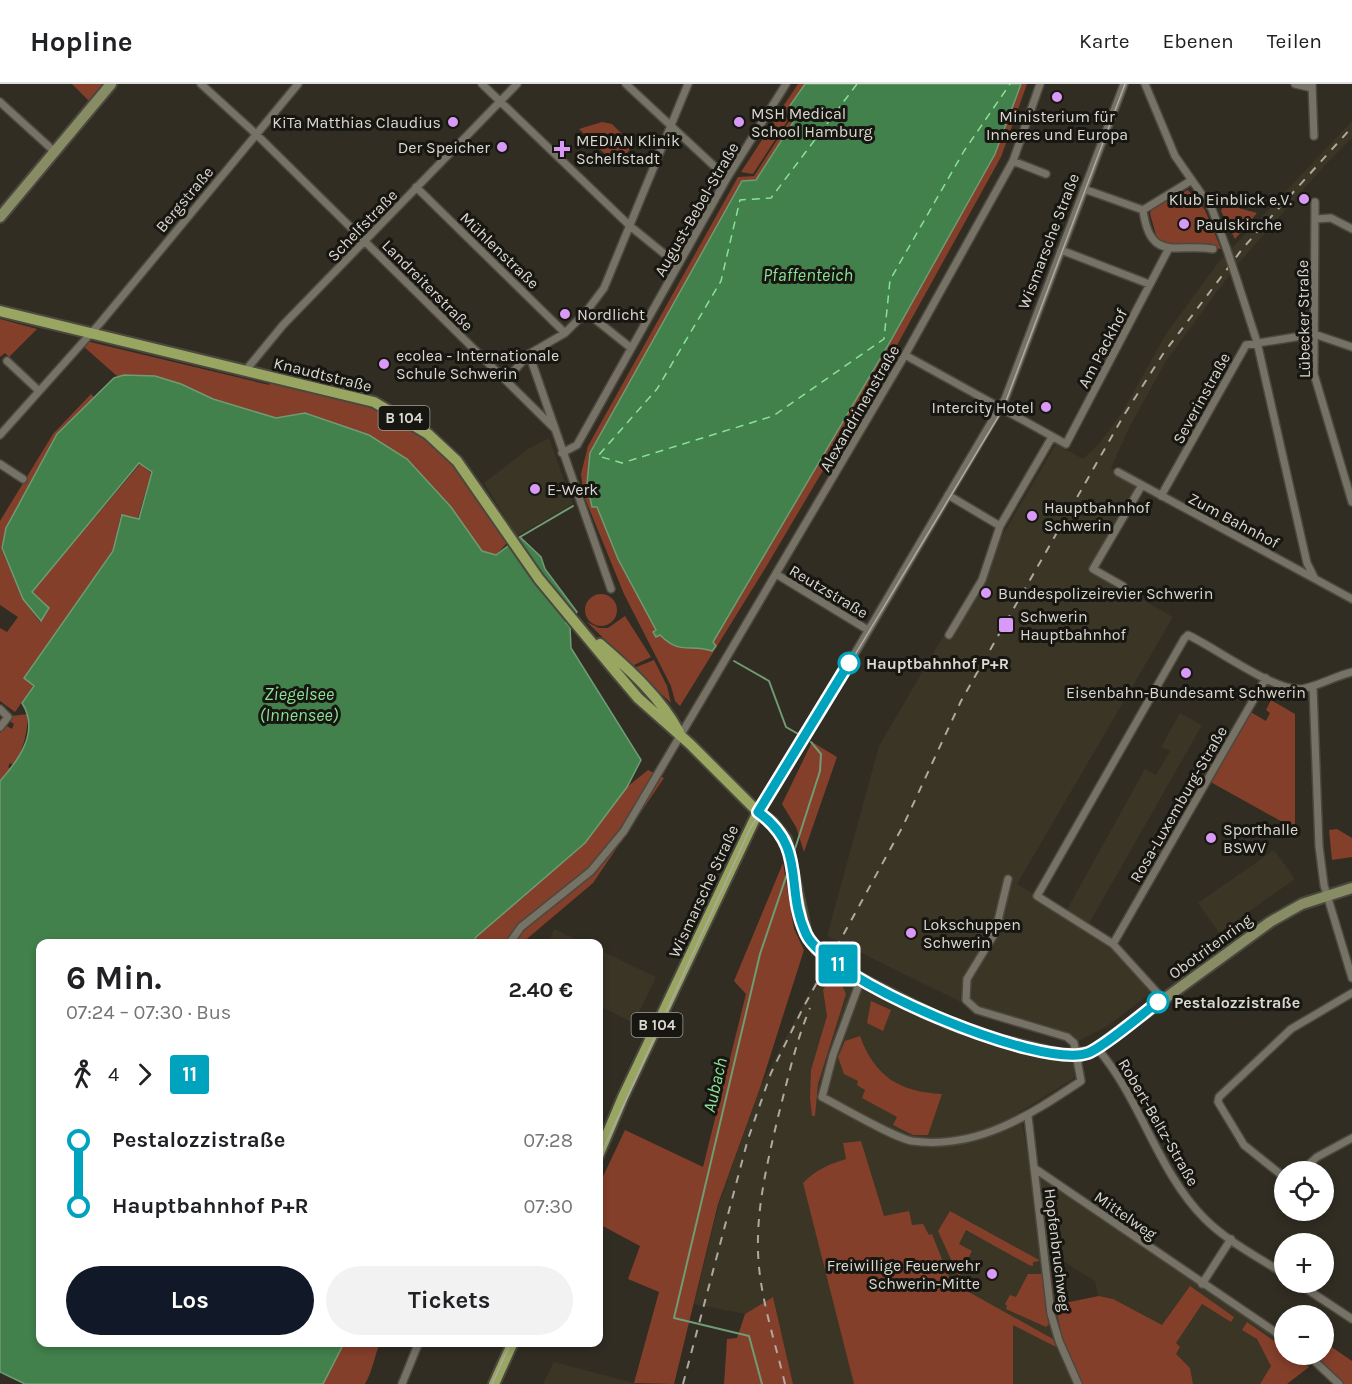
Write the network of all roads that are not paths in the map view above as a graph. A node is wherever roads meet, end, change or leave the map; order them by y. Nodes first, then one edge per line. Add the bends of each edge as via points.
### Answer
1 (111, 84) edge
2 (201, 84) edge
3 (298, 84) edge
4 (482, 84) edge
5 (517, 84) edge
6 (626, 84) edge
7 (688, 84) edge
8 (786, 84) edge
9 (1040, 84) edge
10 (1124, 84) edge
11 (1145, 84) edge
12 (1295, 84) edge
13 (1312, 86) edge
14 (0, 102) edge
15 (500, 102) junction
16 (671, 124) junction
17 (256, 134) junction
18 (1314, 136) dead end
19 (55, 152) junction
20 (1013, 161) junction
21 (1046, 174) dead end
22 (728, 178) junction
23 (1192, 180) junction
24 (416, 187) junction
25 (1084, 189) junction
26 (1315, 202) dead end
27 (1143, 210) junction
28 (0, 217) edge
29 (1316, 219) junction
30 (630, 226) junction
31 (1352, 228) edge
32 (364, 241) junction
33 (1213, 249) dead end
34 (1061, 250) junction
35 (1168, 250) junction
36 (678, 265) junction
37 (1149, 284) junction
38 (0, 311) edge
39 (586, 312) junction
40 (92, 332) junction
41 (565, 333) junction
42 (1314, 334) junction
43 (1257, 342) junction
44 (1352, 347) edge
45 (631, 348) junction
46 (529, 354) junction
47 (905, 355) junction
48 (7, 361) dead end
49 (246, 370) junction
50 (506, 380) junction
51 (38, 390) junction
52 (1000, 408) junction
53 (554, 428) junction
54 (0, 435) edge
55 (1052, 436) junction
56 (562, 453) junction
57 (0, 464) edge
58 (1118, 472) dead end
59 (23, 479) dead end
60 (1142, 485) junction
61 (948, 495) junction
62 (1161, 496) junction
63 (1352, 502) edge
64 (1000, 525) junction
65 (776, 574) junction
66 (1314, 577) junction
67 (1123, 586) dead end
68 (611, 589) dead end
69 (1352, 599) edge
70 (868, 630) junction
71 (949, 635) dead end
72 (1352, 672) edge
73 (1266, 678) junction
74 (1313, 687) junction
75 (4, 712) edge
76 (0, 727) edge
77 (681, 735) junction
78 (758, 812) junction
79 (1008, 879) dead end
80 (1352, 888) edge
81 (1327, 895) junction
82 (513, 939) edge
83 (1113, 944) junction
84 (1352, 978) edge
85 (861, 979) junction
86 (1352, 993) edge
87 (1162, 999) junction
88 (1097, 1048) junction
89 (1077, 1055) junction
90 (1028, 1116) junction
91 (1352, 1138) edge
92 (603, 1144) edge
93 (1313, 1161) edge
94 (1034, 1168) junction
95 (1274, 1169) edge
96 (1231, 1239) junction
97 (1274, 1267) edge
98 (1202, 1284) junction
99 (1313, 1293) edge
100 (1352, 1319) edge
101 (1274, 1331) edge
102 (417, 1347) edge
103 (511, 1347) edge
104 (1319, 1365) edge
105 (402, 1384) edge
106 (494, 1384) edge
107 (1078, 1384) edge
108 (1339, 1384) edge

1 - 19 street
2 - 17 street, Landreiterstraße
3 - 17 street, Bergstraße
4 - 15 street
5 - 15 street, Schelfstraße
6 - 16 street
7 - 16 street
8 - 22 street, August-Bebel-Straße
9 - 20 street, Alexandrinenstraße
10 - 25 street, Wismarsche Straße
11 - 23 street via 1175,156
12 - 13 street
13 - 18 street
14 - 19 street
15 - 24 street, Schelfstraße
15 - 30 street
16 - 22 street
16 - 30 street
17 - 32 street, Landreiterstraße
17 - 40 street, Bergstraße
19 - 28 street
20 - 21 street
20 - 47 street, Alexandrinenstraße
22 - 36 street, August-Bebel-Straße
23 - 27 street
23 - 43 street, bridge via 1212,209
24 - 32 street, Schelfstraße
24 - 41 street, Mühlenstraße
25 - 27 street
25 - 34 street, Wismarsche Straße
26 - 29 street, Lübecker Straße
27 - 35 street via 1151,237
29 - 31 street via 1331,218
29 - 42 street, Lübecker Straße
30 - 36 street
30 - 39 street via 604,288
32 - 49 street, Schelfstraße via 271,338
32 - 50 street, Landreiterstraße
33 - 35 street
34 - 37 street
34 - 52 street, Wismarsche Straße
35 - 37 street, Am Packhof
36 - 45 street, August-Bebel-Straße
37 - 55 street, Am Packhof via 1066,444
38 - 40 main road, Knaudtstraße / B 104
39 - 41 street
39 - 45 street
40 - 49 main road, Knaudtstraße / B 104
40 - 51 street, Bergstraße
41 - 46 street
42 - 43 street
42 - 44 street
42 - 63 street, Lübecker Straße via 1314,374
43 - 62 street, Severinstraße via 1246,345
43 - 66 street via 1307,563
45 - 56 street, August-Bebel-Straße via 577,445
46 - 50 street
46 - 53 street
47 - 52 street
47 - 65 street, Alexandrinenstraße
48 - 51 street
49 - 77 main road, Knaudtstraße / B 104 via 374,402 428,434 478,487 539,579 638,698
50 - 53 street, Landreiterstraße
51 - 54 street, Bergstraße
52 - 55 street
52 - 61 street, Wismarsche Straße
53 - 56 street
55 - 64 street
56 - 68 street
57 - 59 street
58 - 60 street, Zum Bahnhof
60 - 62 street, Zum Bahnhof
60 - 67 street via 1093,569
61 - 64 street
61 - 70 street, Wismarsche Straße
62 - 66 street, Zum Bahnhof
64 - 71 street via 982,579
65 - 70 street, Reutzstraße
65 - 77 street, Alexandrinenstraße
66 - 69 street, Zum Bahnhof
70 - 78 street, Wismarsche Straße
72 - 74 street via 1328,678
73 - 74 street via 1297,690
73 - 83 street, Rosa-Luxemburg-Straße
73 - 83 street via 1188,635 1037,896
74 - 81 street via 1319,846
75 - 76 street
77 - 78 main road, B 104
77 - 82 street, Alexandrinenstraße via 624,831 591,871 521,927
78 - 85 street, Obotritenring via 786,839 806,934 817,950
78 - 92 main road, Wismarsche Straße / B 104
79 - 89 street via 995,933 967,979 966,1000 976,1010 1067,1037 1074,1043
80 - 81 street, Obotritenring
81 - 84 street
81 - 87 street, Obotritenring via 1270,922
83 - 87 street
85 - 89 street, Obotritenring via 946,1022 1046,1053
85 - 90 street via 822,1097 911,1140 990,1134
86 - 95 street via 1291,1029 1219,1097 1218,1102 1244,1145
87 - 88 street, Obotritenring
88 - 89 street, Obotritenring
88 - 96 street, Robert-Beltz-Straße via 1117,1073 1181,1189 1205,1219
89 - 90 street via 1081,1081
90 - 94 street, Hopfenbruchweg
91 - 93 street
94 - 98 street, Mittelweg
94 - 107 street, Hopfenbruchweg via 1052,1314
96 - 97 street, Robert-Beltz-Straße
96 - 98 street
98 - 101 street, Mittelweg
99 - 100 street
102 - 105 street
103 - 106 main road
104 - 108 street

